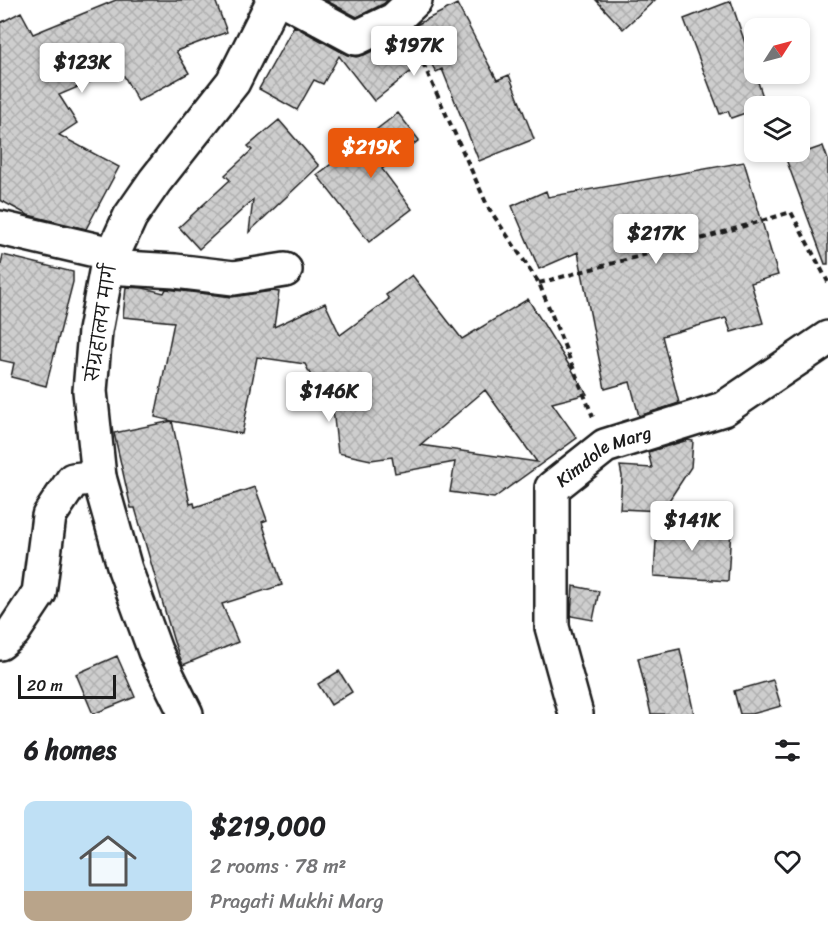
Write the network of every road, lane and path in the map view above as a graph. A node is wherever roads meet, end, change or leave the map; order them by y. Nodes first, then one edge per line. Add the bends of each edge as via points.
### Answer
1 (274, 0) edge
2 (285, 0) edge
3 (405, 10) edge
4 (0, 228) edge
5 (109, 260) junction
6 (285, 270) dead end
7 (828, 282) edge
8 (539, 283) junction
9 (828, 338) edge
10 (604, 446) junction
11 (99, 477) junction
12 (0, 643) edge
13 (186, 714) edge
14 (576, 714) edge

1 - 5 street, संग्रहालय मार्ग via 233,82 155,181 130,217
2 - 3 street via 356,38
3 - 8 path via 417,50 488,207
4 - 5 street
5 - 6 street via 234,279
5 - 11 street, संग्रहालय मार्ग via 95,331 90,391
7 - 8 path via 791,212
8 - 10 path
9 - 10 street, Kimdole Marg via 723,409
10 - 14 street, Kimdole Marg via 552,488 552,627
11 - 12 street via 73,480 49,516 39,593 13,632
11 - 13 street, संग्रहालय मार्ग via 125,569 155,651

